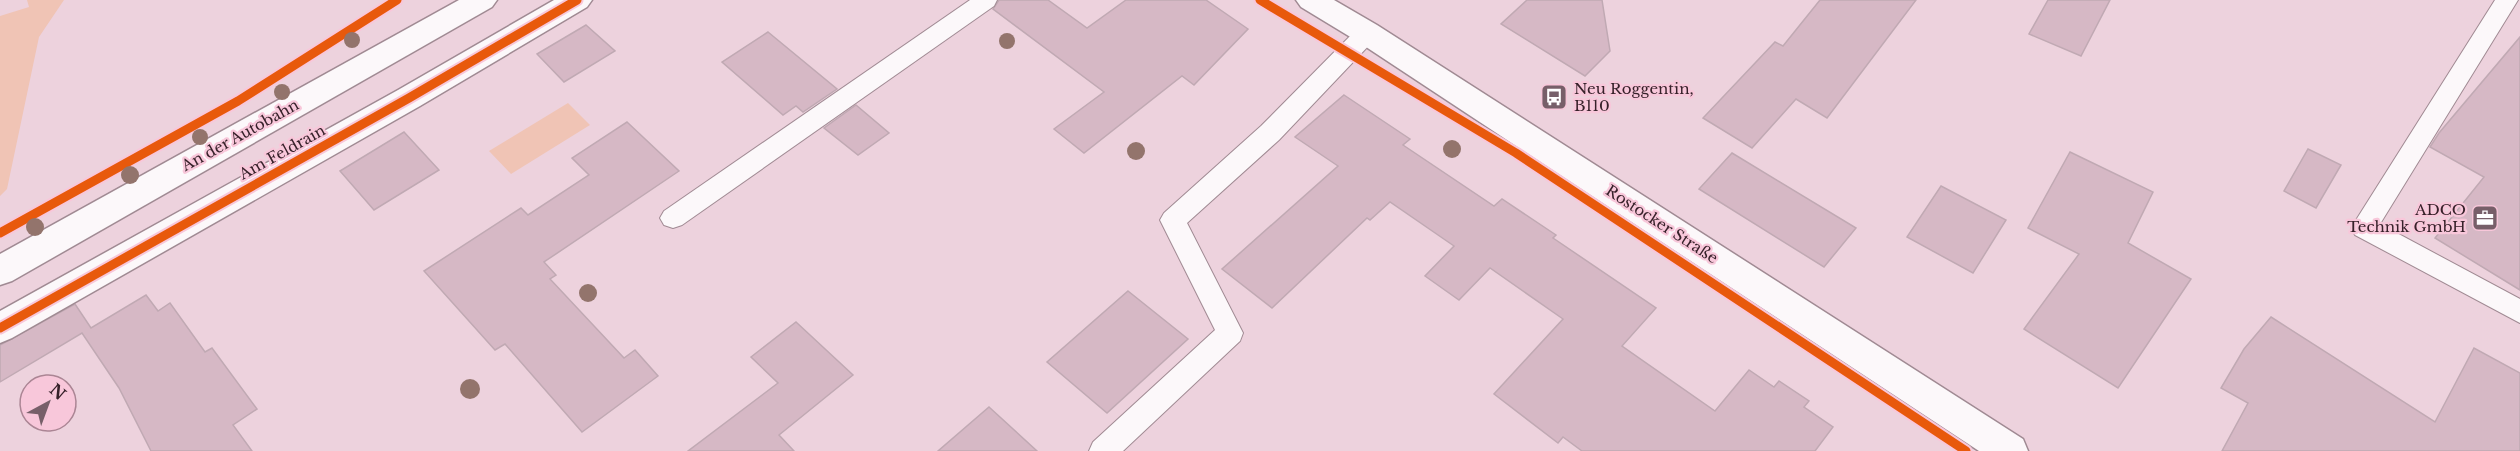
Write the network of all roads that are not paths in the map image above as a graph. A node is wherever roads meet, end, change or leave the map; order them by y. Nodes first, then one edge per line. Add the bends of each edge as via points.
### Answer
1 (482, 0) edge
2 (577, 0) edge
3 (986, 0) edge
4 (1311, 0) edge
5 (2507, 0) edge
6 (1367, 33) junction
7 (673, 218) dead end
8 (0, 271) edge
9 (2520, 312) edge
10 (0, 328) edge
11 (1102, 451) edge
12 (2010, 451) edge

1 - 8 street, An der Autobahn
2 - 10 street, Am Feldrain
3 - 7 lane
4 - 6 street, Rostocker Straße
5 - 9 lane via 2364,228
6 - 11 lane via 1270,133 1173,220 1230,333
6 - 12 street, Rostocker Straße

